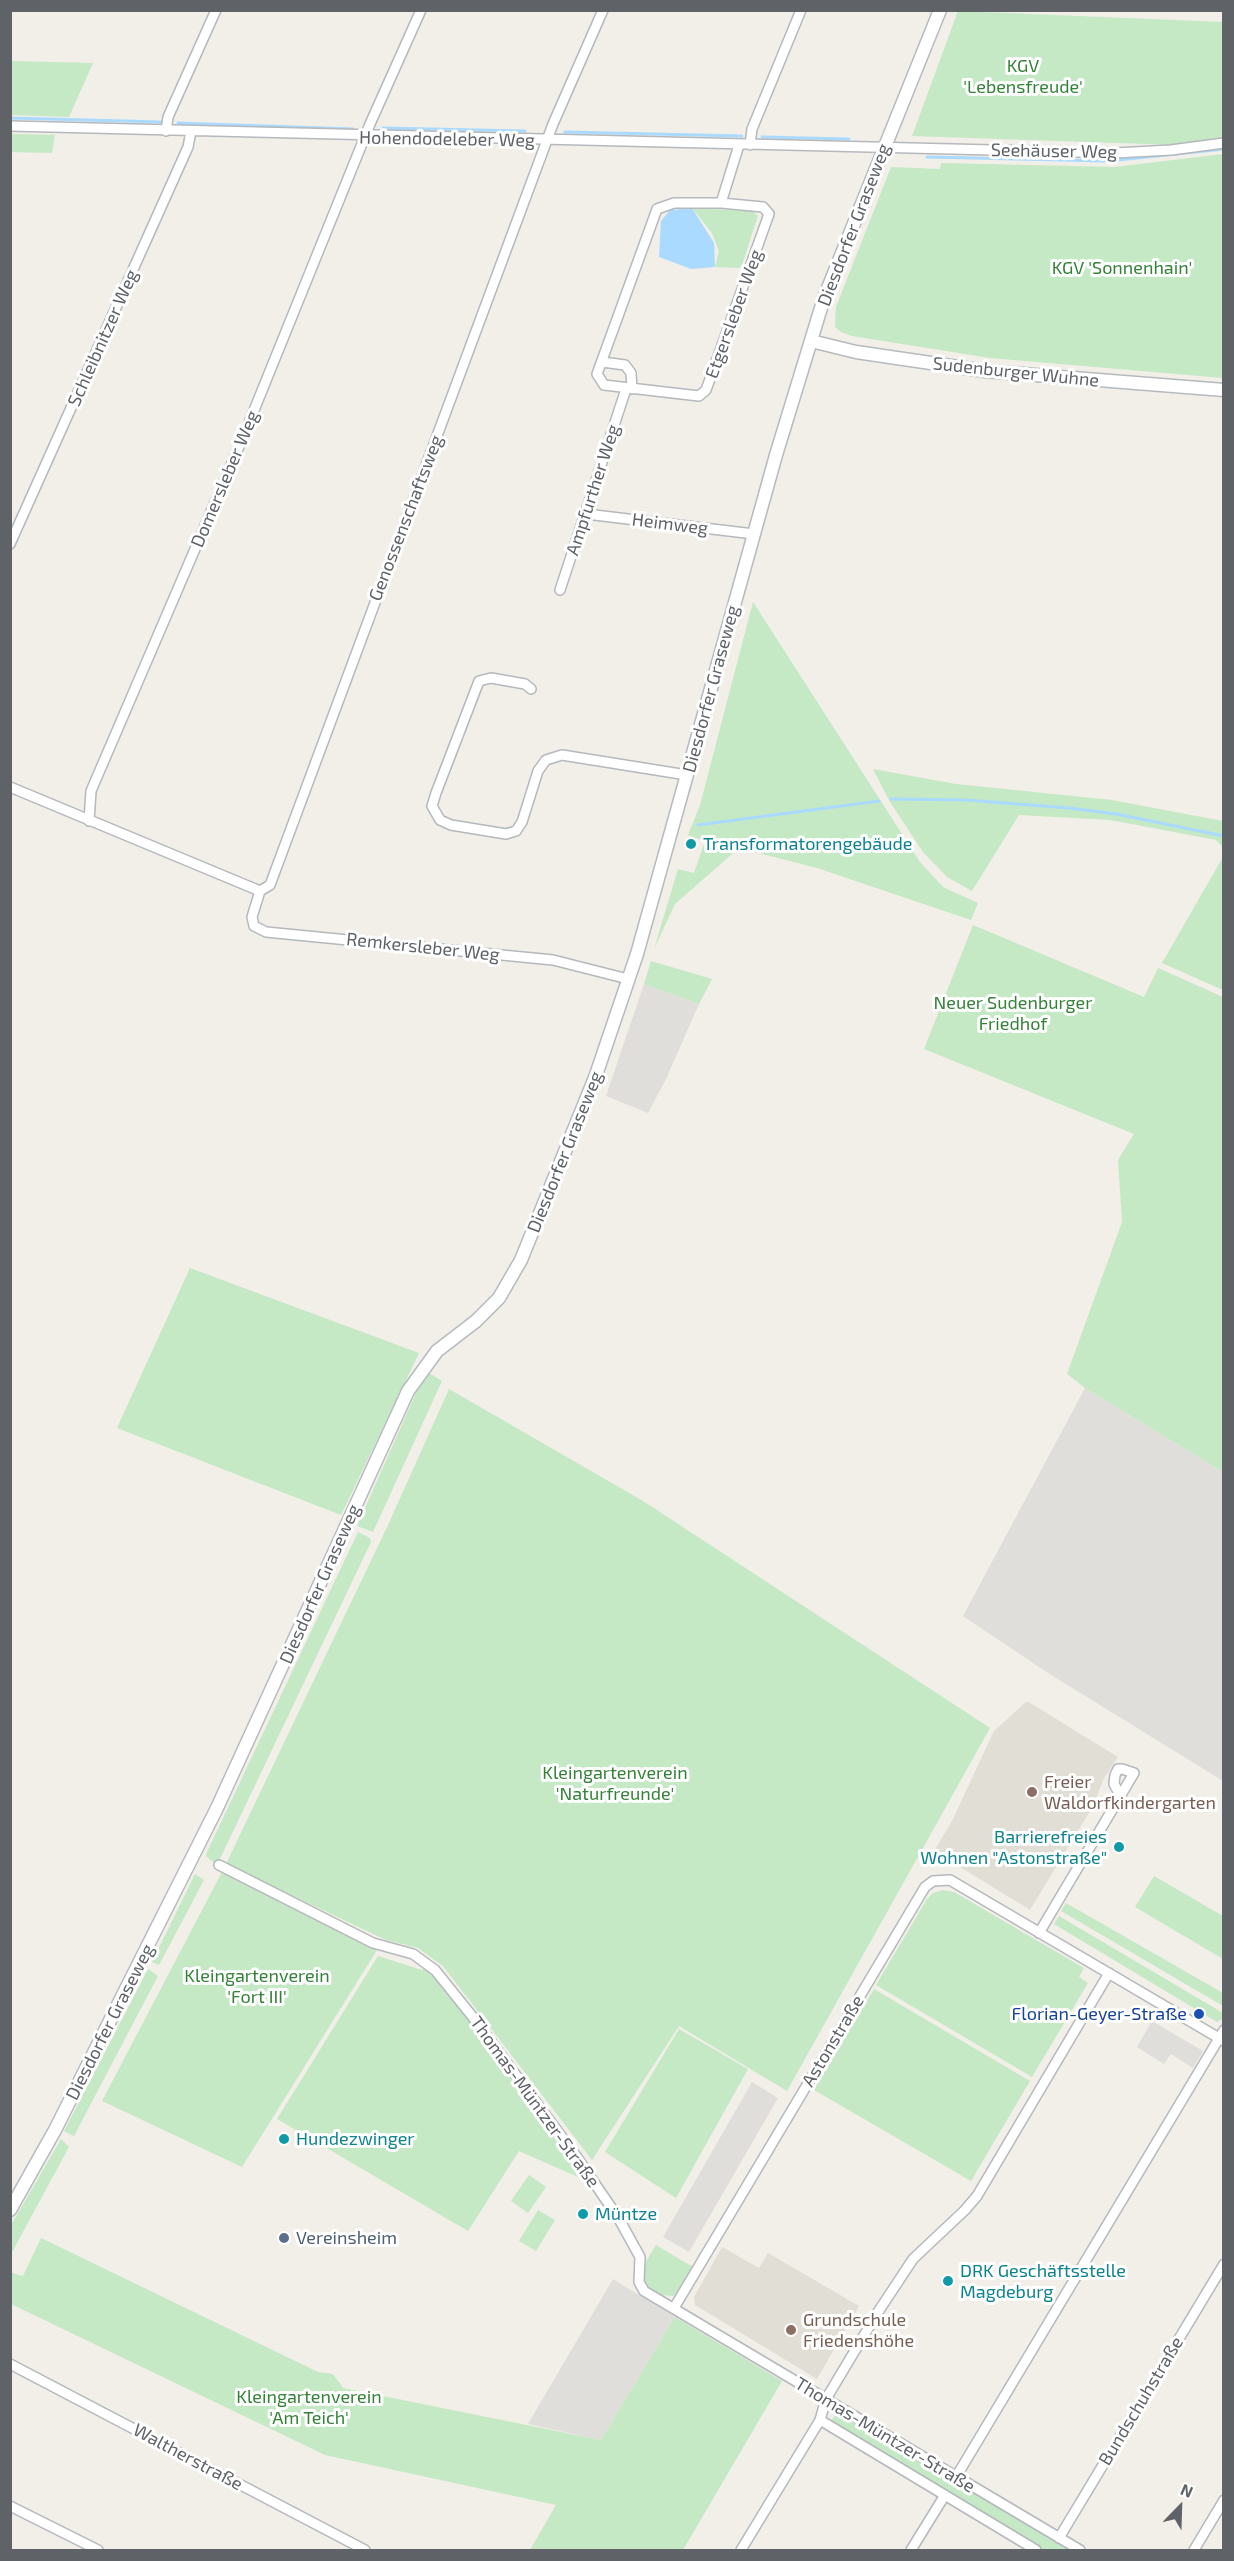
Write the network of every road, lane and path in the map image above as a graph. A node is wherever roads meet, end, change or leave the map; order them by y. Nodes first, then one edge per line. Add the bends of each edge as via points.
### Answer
1 (216, 10) edge
2 (421, 10) edge
3 (603, 10) edge
4 (801, 10) edge
5 (940, 10) edge
6 (10, 126) edge
7 (166, 130) junction
8 (191, 131) junction
9 (365, 137) junction
10 (547, 141) junction
11 (1224, 143) edge
12 (739, 146) junction
13 (750, 146) junction
14 (884, 147) junction
15 (721, 203) junction
16 (811, 340) junction
17 (602, 362) junction
18 (629, 389) junction
19 (1224, 390) edge
20 (586, 514) junction
21 (754, 534) junction
22 (10, 544) edge
23 (560, 590) dead end
24 (531, 689) dead end
25 (687, 775) junction
26 (10, 787) edge
27 (89, 821) junction
28 (260, 891) junction
29 (628, 978) junction
30 (1120, 1795) dead end
31 (219, 1865) dead end
32 (1039, 1933) junction
33 (1109, 1973) junction
34 (1222, 2036) edge
35 (10, 2210) edge
36 (1224, 2264) edge
37 (674, 2308) junction
38 (10, 2364) edge
39 (826, 2399) junction
40 (820, 2420) junction
41 (956, 2477) junction
42 (945, 2495) junction
43 (1224, 2500) edge
44 (10, 2505) edge
45 (1059, 2538) junction
46 (98, 2550) edge
47 (365, 2550) edge
48 (741, 2550) edge
49 (910, 2550) edge
50 (1036, 2550) edge
51 (1080, 2550) edge
52 (1194, 2550) edge

1 - 7 street via 168,117
2 - 9 street, Domersleber Weg
3 - 10 street, Genossenschaftsweg
4 - 13 street via 752,129
5 - 14 main road, Diesdorfer Graseweg
6 - 7 street, Hohendodeleber Weg
7 - 8 street, Hohendodeleber Weg
8 - 9 street, Hohendodeleber Weg
8 - 22 street, Schleibnitzer Weg via 188,147
9 - 10 street, Hohendodeleber Weg
9 - 27 street, Domersleber Weg via 244,435 91,791
10 - 12 street, Hohendodeleber Weg
10 - 28 street, Genossenschaftsweg via 270,885
11 - 14 street, Seehäuser Weg via 1115,153
12 - 13 street, Hohendodeleber Weg
12 - 15 street
13 - 14 street, Hohendodeleber Weg
14 - 16 main road, Diesdorfer Graseweg via 834,267
15 - 17 street, Etgersleber Weg via 674,202 657,209
15 - 18 street, Etgersleber Weg via 763,207 769,214 706,390 699,396
16 - 19 main road, Sudenburger Wuhne via 856,352 986,371
16 - 21 main road, Diesdorfer Graseweg
17 - 18 street via 625,365 631,373
17 - 18 street, Etgersleber Weg via 597,374 604,386
18 - 20 street, Ampfurther Weg
20 - 21 street, Heimweg
20 - 23 street, Ampfurther Weg
21 - 25 main road, Diesdorfer Graseweg
24 - 25 street via 525,684 491,678 479,681 432,806 440,820 506,834 516,831 538,771 546,760 562,755
25 - 29 main road, Diesdorfer Graseweg
26 - 27 street
27 - 28 street
28 - 29 street, Remkersleber Weg via 252,917 254,926 266,932 553,960
29 - 35 main road, Diesdorfer Graseweg via 596,1075 517,1270 492,1307 431,1357 408,1391 212,1818 55,2130
30 - 32 street
31 - 37 street, Thomas-Müntzer-Straße via 373,1943 413,1954 435,1970 619,2219 640,2257 641,2287
32 - 33 street, Astonstraße
32 - 37 street, Astonstraße via 950,1880 933,1881 925,1887
33 - 34 street, Astonstraße
33 - 39 street via 977,2196 913,2259
34 - 41 street
36 - 45 street, Bundschuhstraße
37 - 39 street, Thomas-Müntzer-Straße
38 - 47 street, Waltherstraße
39 - 40 street
39 - 41 street, Thomas-Müntzer-Straße
40 - 42 street, Thomas-Müntzer-Straße
40 - 48 street
41 - 45 street, Thomas-Müntzer-Straße
42 - 49 street
42 - 50 street, Thomas-Müntzer-Straße
43 - 52 street
44 - 46 street
45 - 51 street, Thomas-Müntzer-Straße

